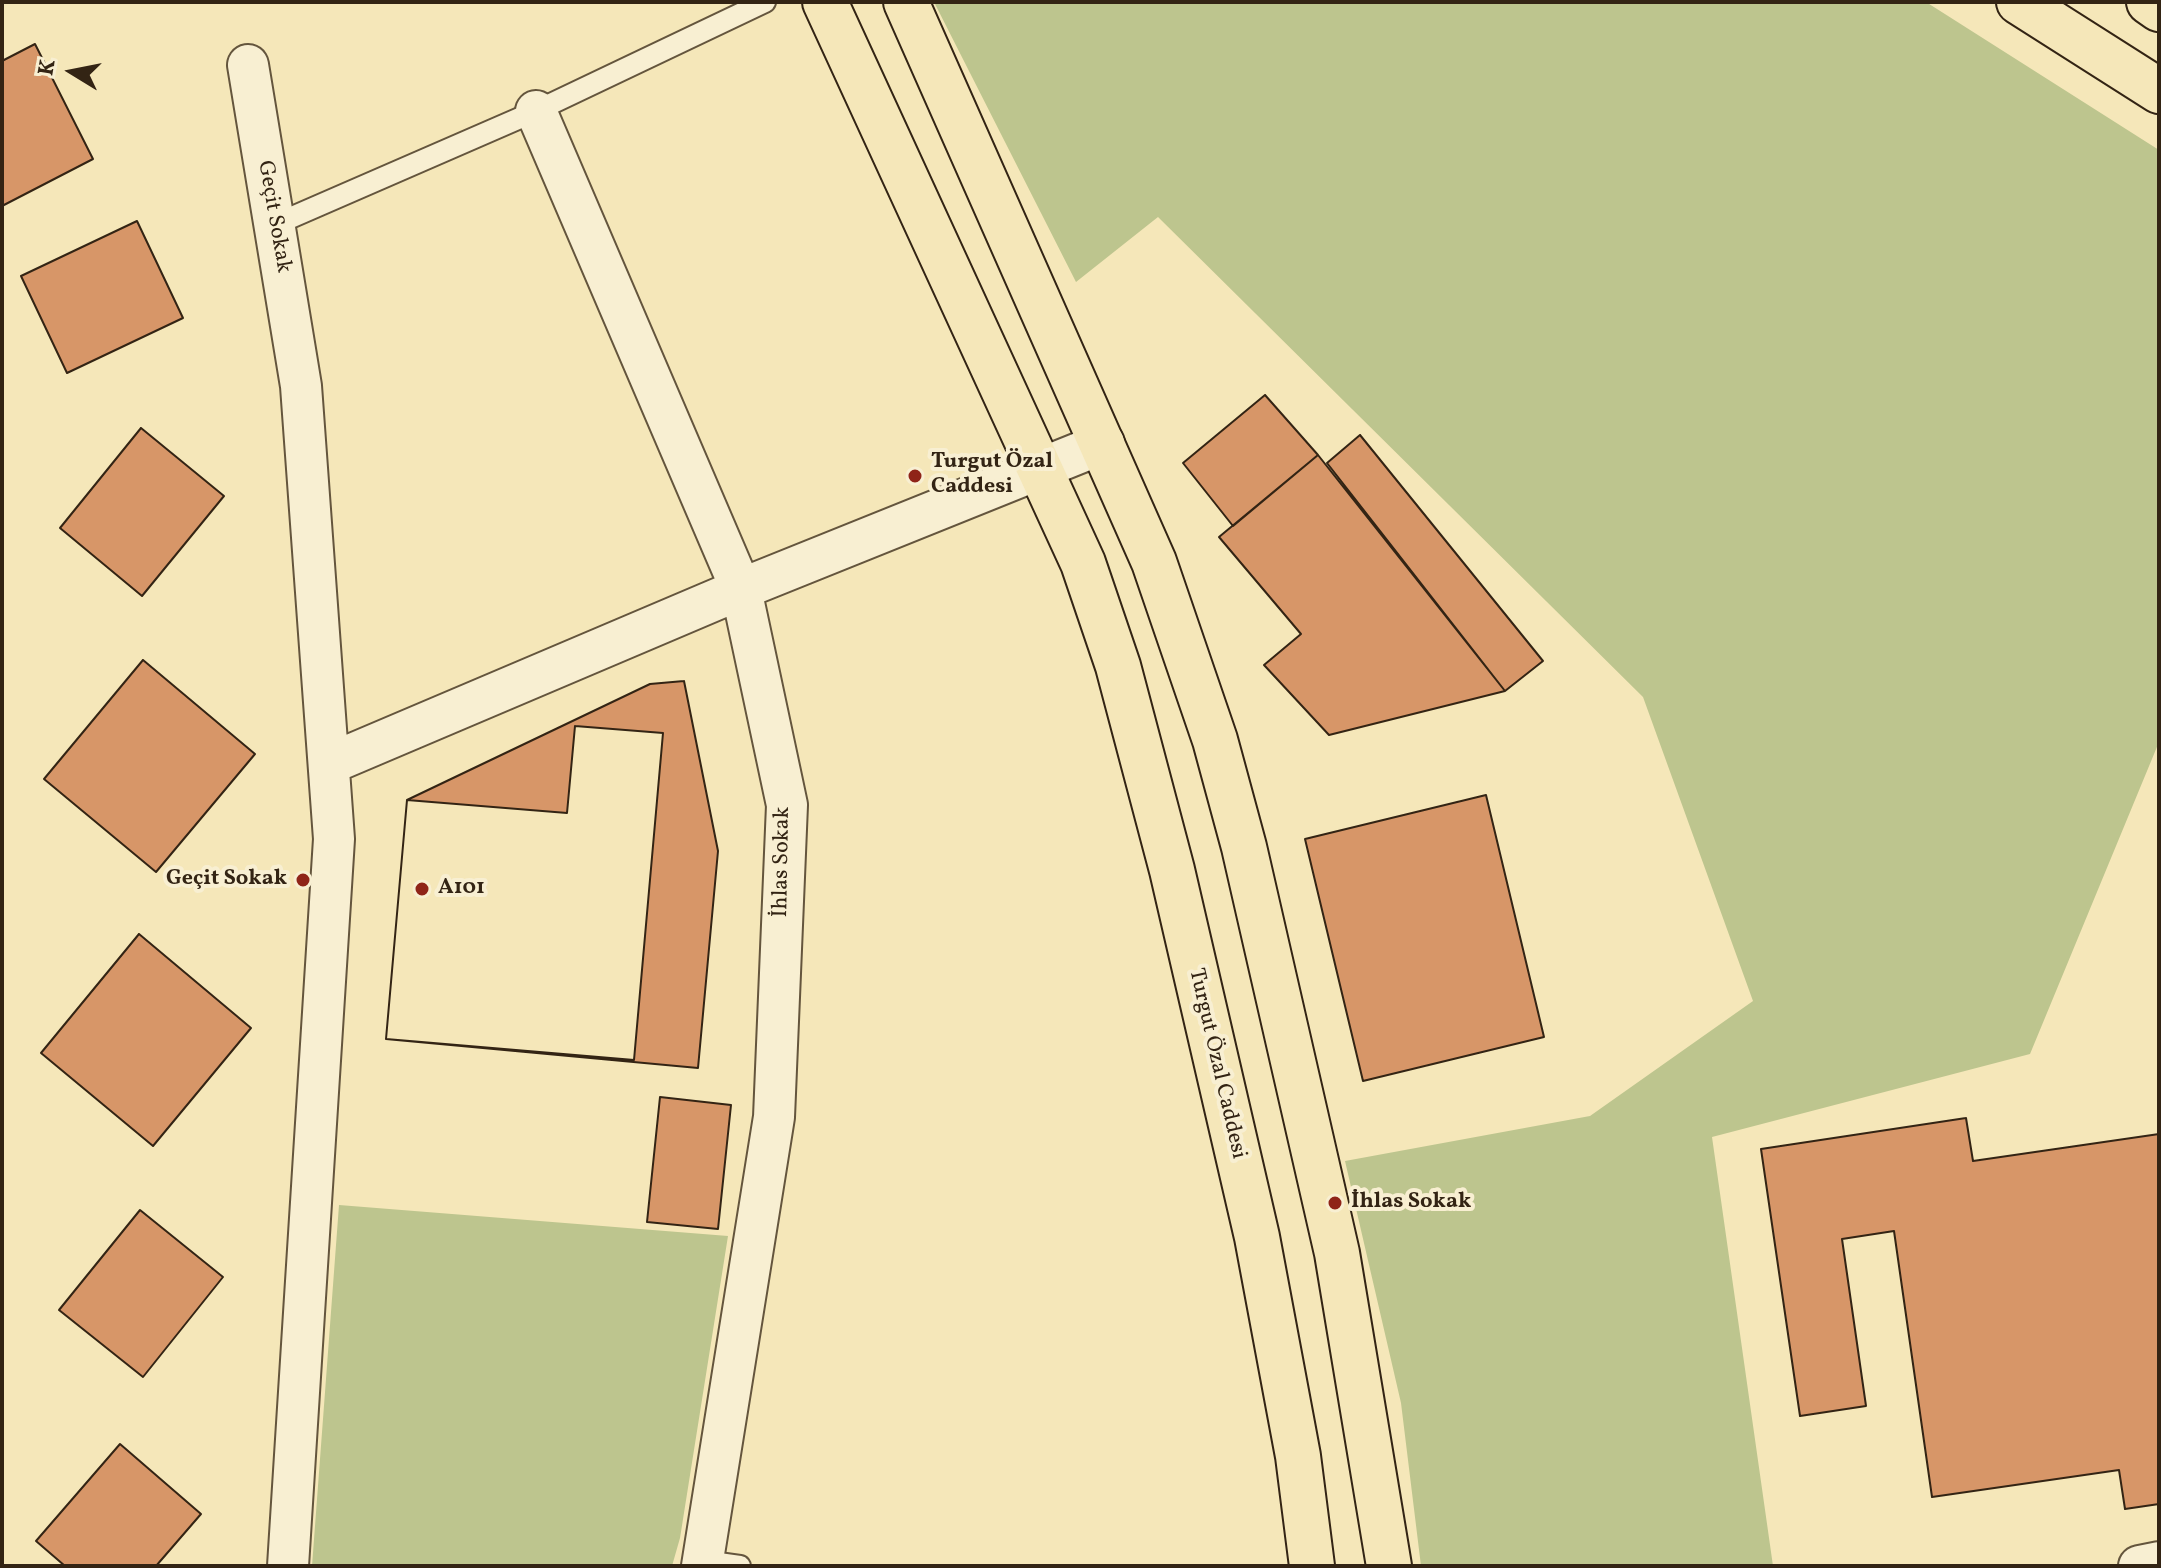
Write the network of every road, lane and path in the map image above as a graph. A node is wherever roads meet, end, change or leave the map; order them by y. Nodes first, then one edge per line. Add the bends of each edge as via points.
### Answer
1 (765, 2) edge
2 (825, 2) edge
3 (906, 2) edge
4 (2019, 2) edge
5 (2149, 2) edge
6 (2159, 9) edge
7 (248, 65) dead end
8 (2159, 91) edge
9 (536, 111) junction
10 (274, 225) junction
11 (1104, 443) junction
12 (1041, 469) junction
13 (741, 589) junction
14 (329, 764) junction
15 (2159, 1562) edge
16 (715, 1564) edge
17 (288, 1566) edge
18 (1312, 1566) edge
19 (1389, 1566) edge
20 (2139, 1566) edge

1 - 9 lane
2 - 12 main road, Turgut Özal Caddesi
3 - 11 main road
4 - 8 main road
5 - 6 main road
7 - 10 street, Geçit Sokak
9 - 10 lane
9 - 13 street, İhlas Sokak
10 - 14 street, Geçit Sokak via 301,386
11 - 12 street
11 - 19 main road via 1187,653 1244,847 1337,1253
12 - 13 street
12 - 18 main road, Turgut Özal Caddesi via 1083,563 1113,651 1172,870 1257,1237 1298,1456
13 - 14 street
13 - 16 street, İhlas Sokak via 787,805 774,1117
14 - 17 street, Geçit Sokak via 334,839
15 - 20 street

